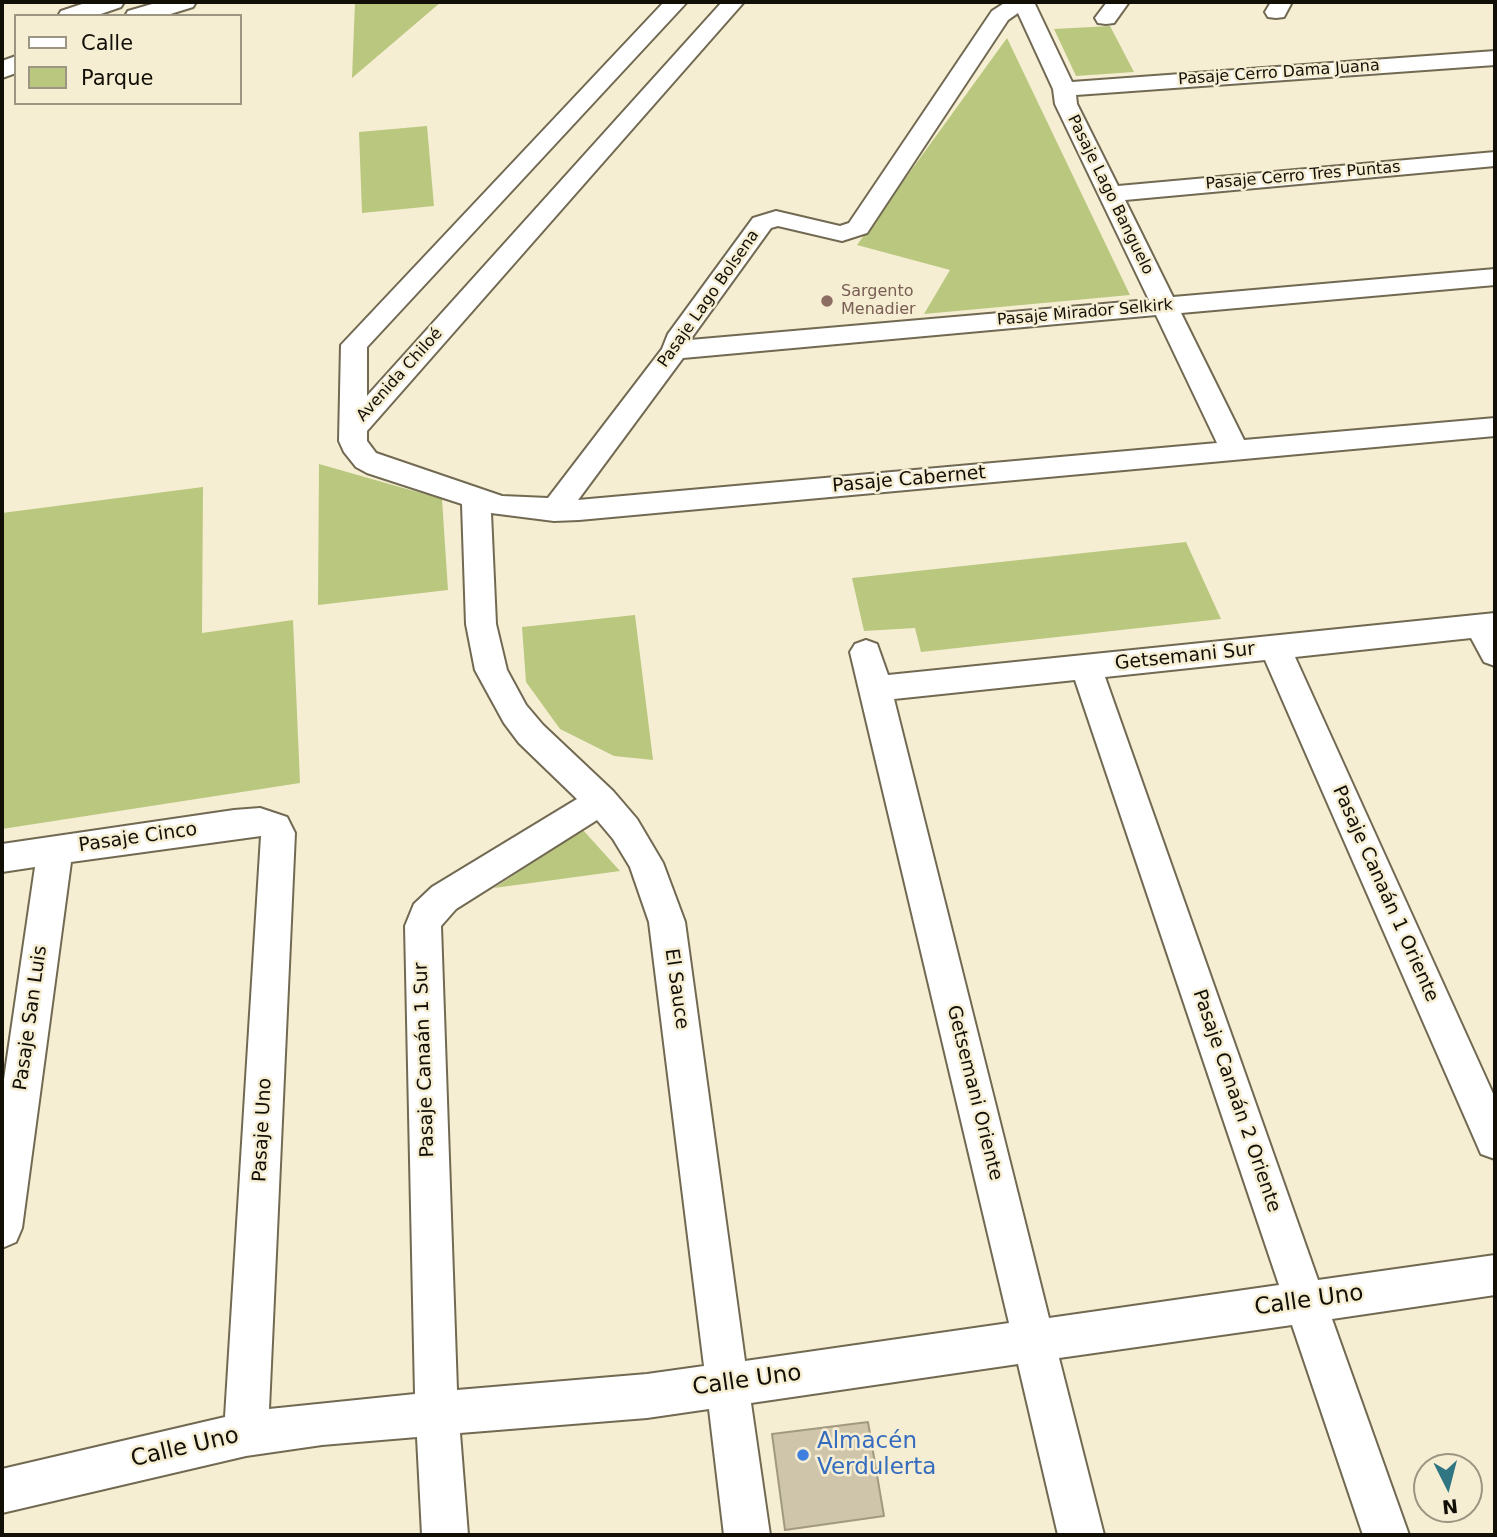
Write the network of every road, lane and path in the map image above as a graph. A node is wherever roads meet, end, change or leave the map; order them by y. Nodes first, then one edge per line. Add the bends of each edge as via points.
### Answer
1 (112, 2) edge
2 (184, 2) edge
3 (676, 2) edge
4 (733, 2) edge
5 (1022, 2) edge
6 (76, 14) edge
7 (144, 14) edge
8 (1495, 58) edge
9 (1063, 89) junction
10 (1495, 159) edge
11 (1110, 194) junction
12 (1495, 277) edge
13 (1165, 306) junction
14 (675, 350) junction
15 (1495, 427) edge
16 (353, 429) junction
17 (1235, 450) junction
18 (476, 500) junction
19 (554, 511) junction
20 (1488, 625) edge
21 (1275, 648) junction
22 (866, 652) dead end
23 (1495, 654) edge
24 (1086, 667) junction
25 (876, 689) junction
26 (601, 801) junction
27 (275, 827) joint
28 (55, 850) junction
29 (2, 858) edge
30 (1495, 1141) edge
31 (2, 1228) edge
32 (1495, 1275) edge
33 (1305, 1301) junction
34 (1034, 1340) junction
35 (729, 1383) junction
36 (436, 1414) junction
37 (246, 1434) junction
38 (2, 1491) edge
39 (445, 1535) edge
40 (747, 1535) edge
41 (1081, 1535) edge
42 (1386, 1535) edge

1 - 6 street
2 - 7 street
3 - 16 street, Avenida Chiloé via 354,345
4 - 16 street, Avenida Chiloé
5 - 9 street, Pasaje Lago Bolsena
5 - 14 street, Pasaje Lago Bolsena via 1000,16 858,228 836,233 776,218 765,220 685,327
8 - 9 street, Pasaje Cerro Dama Juana
9 - 11 street, Pasaje Lago Banguelo
10 - 11 street, Pasaje Cerro Tres Puntas
11 - 13 street, Pasaje Lago Banguelo
12 - 13 street, Pasaje Mirador Selkirk
13 - 14 street, Pasaje Mirador Selkirk
13 - 17 street, Pasaje Lago Banguelo
14 - 19 street, Pasaje Lago Bolsena
15 - 17 street, Pasaje Cabernet
16 - 18 street, Pasaje Cabernet via 358,452 377,466
17 - 19 street, Pasaje Cabernet
18 - 19 street, Pasaje Cabernet
18 - 26 street, El Sauce via 481,624 491,670 531,734
20 - 21 street, Getsemani Sur
20 - 23 street
21 - 24 street, Getsemani Sur
21 - 30 street, Pasaje Canaán 1 Oriente
22 - 25 street, Getsemani Oriente
24 - 25 street, Getsemani Sur
24 - 33 street, Pasaje Canaán 2 Oriente
25 - 34 street, Getsemani Oriente
26 - 35 street, El Sauce via 646,863 667,922
26 - 36 street, Pasaje Canaán 1 Sur via 444,898 426,915 423,926
27 - 28 street, Pasaje Cinco via 260,821
27 - 37 street, Pasaje Uno via 279,840
28 - 29 street, Pasaje Cinco
28 - 31 street, Pasaje San Luis
32 - 33 street, Calle Uno
33 - 34 street, Calle Uno
33 - 42 street, Pasaje Canaán 2 Oriente
34 - 35 street, Calle Uno
34 - 41 street, Getsemani Oriente
35 - 36 street, Calle Uno via 618,1399
35 - 40 street, El Sauce
36 - 37 street, Calle Uno
36 - 39 street, Pasaje Canaán 1 Sur
37 - 38 street, Calle Uno

